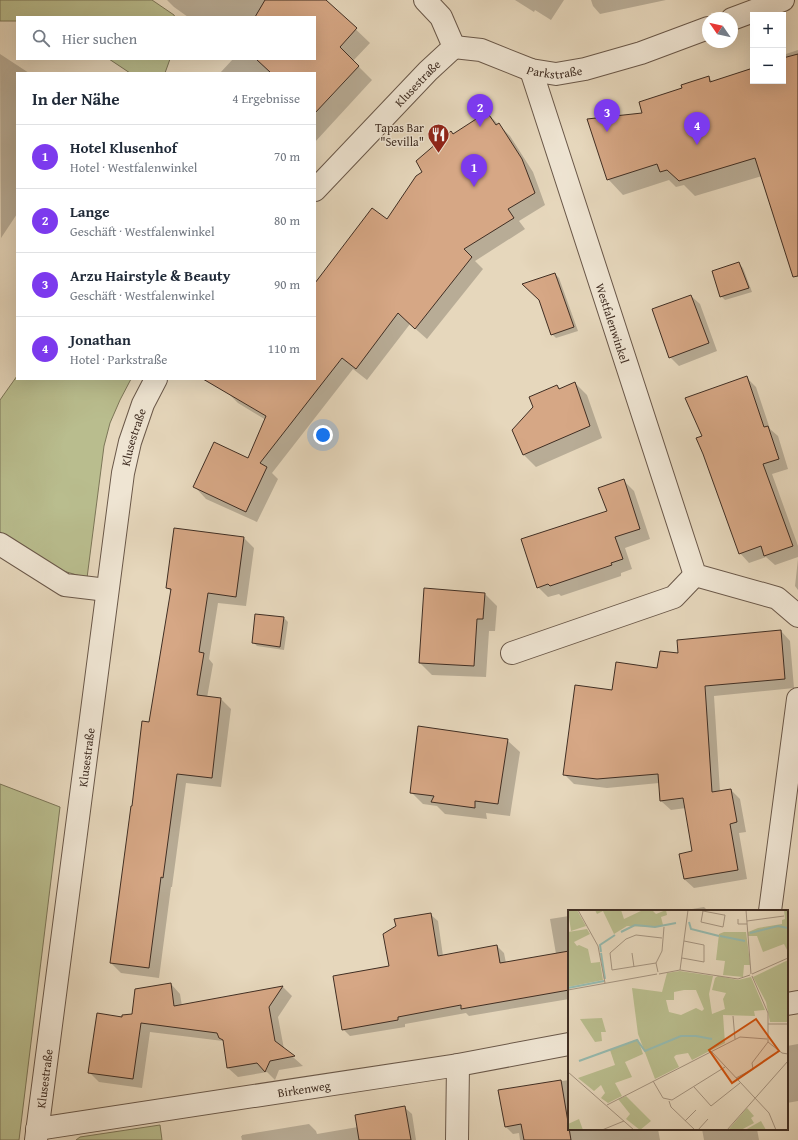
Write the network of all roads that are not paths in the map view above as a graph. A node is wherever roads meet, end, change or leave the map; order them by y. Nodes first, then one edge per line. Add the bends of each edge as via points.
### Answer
1 (425, 0) edge
2 (783, 0) edge
3 (738, 17) edge
4 (702, 30) edge
5 (454, 47) junction
6 (531, 70) junction
7 (316, 189) edge
8 (155, 380) edge
9 (0, 544) edge
10 (695, 575) junction
11 (108, 590) junction
12 (798, 616) edge
13 (512, 653) dead end
14 (798, 699) edge
15 (770, 910) edge
16 (798, 1002) edge
17 (788, 1004) edge
18 (568, 1044) edge
19 (458, 1066) junction
20 (37, 1135) edge
21 (457, 1140) edge

1 - 5 street via 441,17
2 - 3 street
4 - 6 street, Parkstraße via 642,53 585,69 556,74
5 - 6 street, Parkstraße via 481,50
5 - 7 street, Klusestraße
6 - 10 street, Westfalenwinkel
8 - 11 street, Klusestraße via 142,404 122,473
9 - 11 street via 65,585
10 - 12 street via 777,598
10 - 13 street via 674,597
11 - 20 street, Klusestraße
14 - 15 street
16 - 17 street
18 - 19 street, Birkenweg
19 - 20 street, Birkenweg
19 - 21 street

